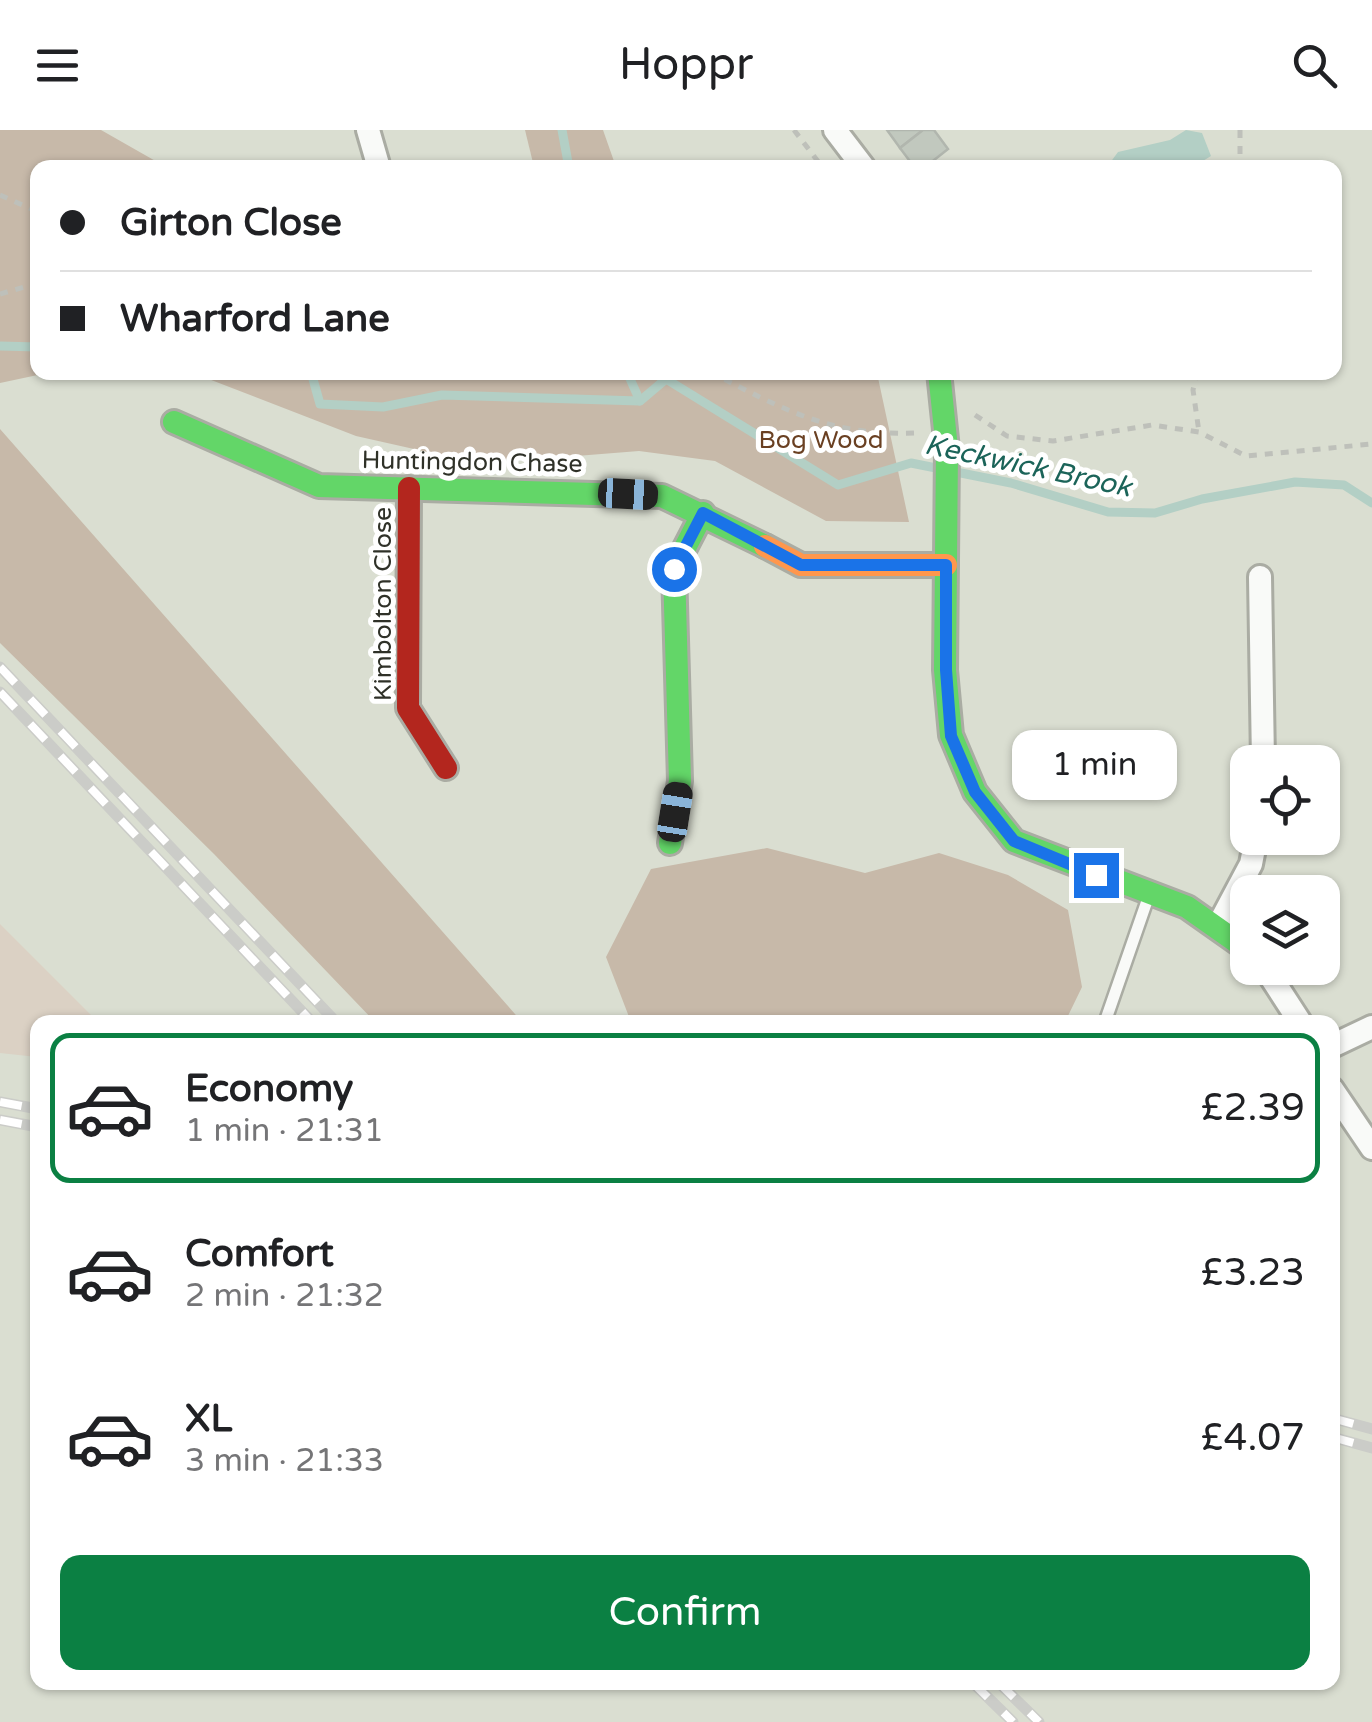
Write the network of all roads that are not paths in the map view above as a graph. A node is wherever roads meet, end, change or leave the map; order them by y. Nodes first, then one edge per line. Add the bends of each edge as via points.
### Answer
1 (368, 130) edge
2 (834, 130) edge
3 (376, 160) edge
4 (858, 160) edge
5 (941, 382) edge
6 (174, 422) dead end
7 (409, 488) junction
8 (703, 513) junction
9 (946, 565) junction
10 (1260, 577) dead end
11 (1263, 745) edge
12 (446, 768) dead end
13 (670, 843) dead end
14 (1253, 855) edge
15 (1149, 894) junction
16 (1218, 926) junction
17 (1230, 936) edge
18 (1275, 985) edge
19 (1107, 1015) edge
20 (1295, 1015) edge
21 (1372, 1027) edge
22 (1340, 1042) edge
23 (1340, 1101) edge
24 (1372, 1148) edge

1 - 3 street
2 - 4 street
5 - 9 street
6 - 7 street, Huntingdon Chase via 319,486
7 - 8 street, Huntingdon Chase via 662,496
7 - 12 street, Kimbolton Close via 408,708
8 - 9 street, Huntingdon Chase via 801,565
8 - 13 street via 674,569 680,781
9 - 15 street via 951,736 975,792 1014,841
10 - 11 street
14 - 16 street
15 - 16 street
15 - 19 lane
16 - 17 street
18 - 20 street
21 - 22 street
23 - 24 street

